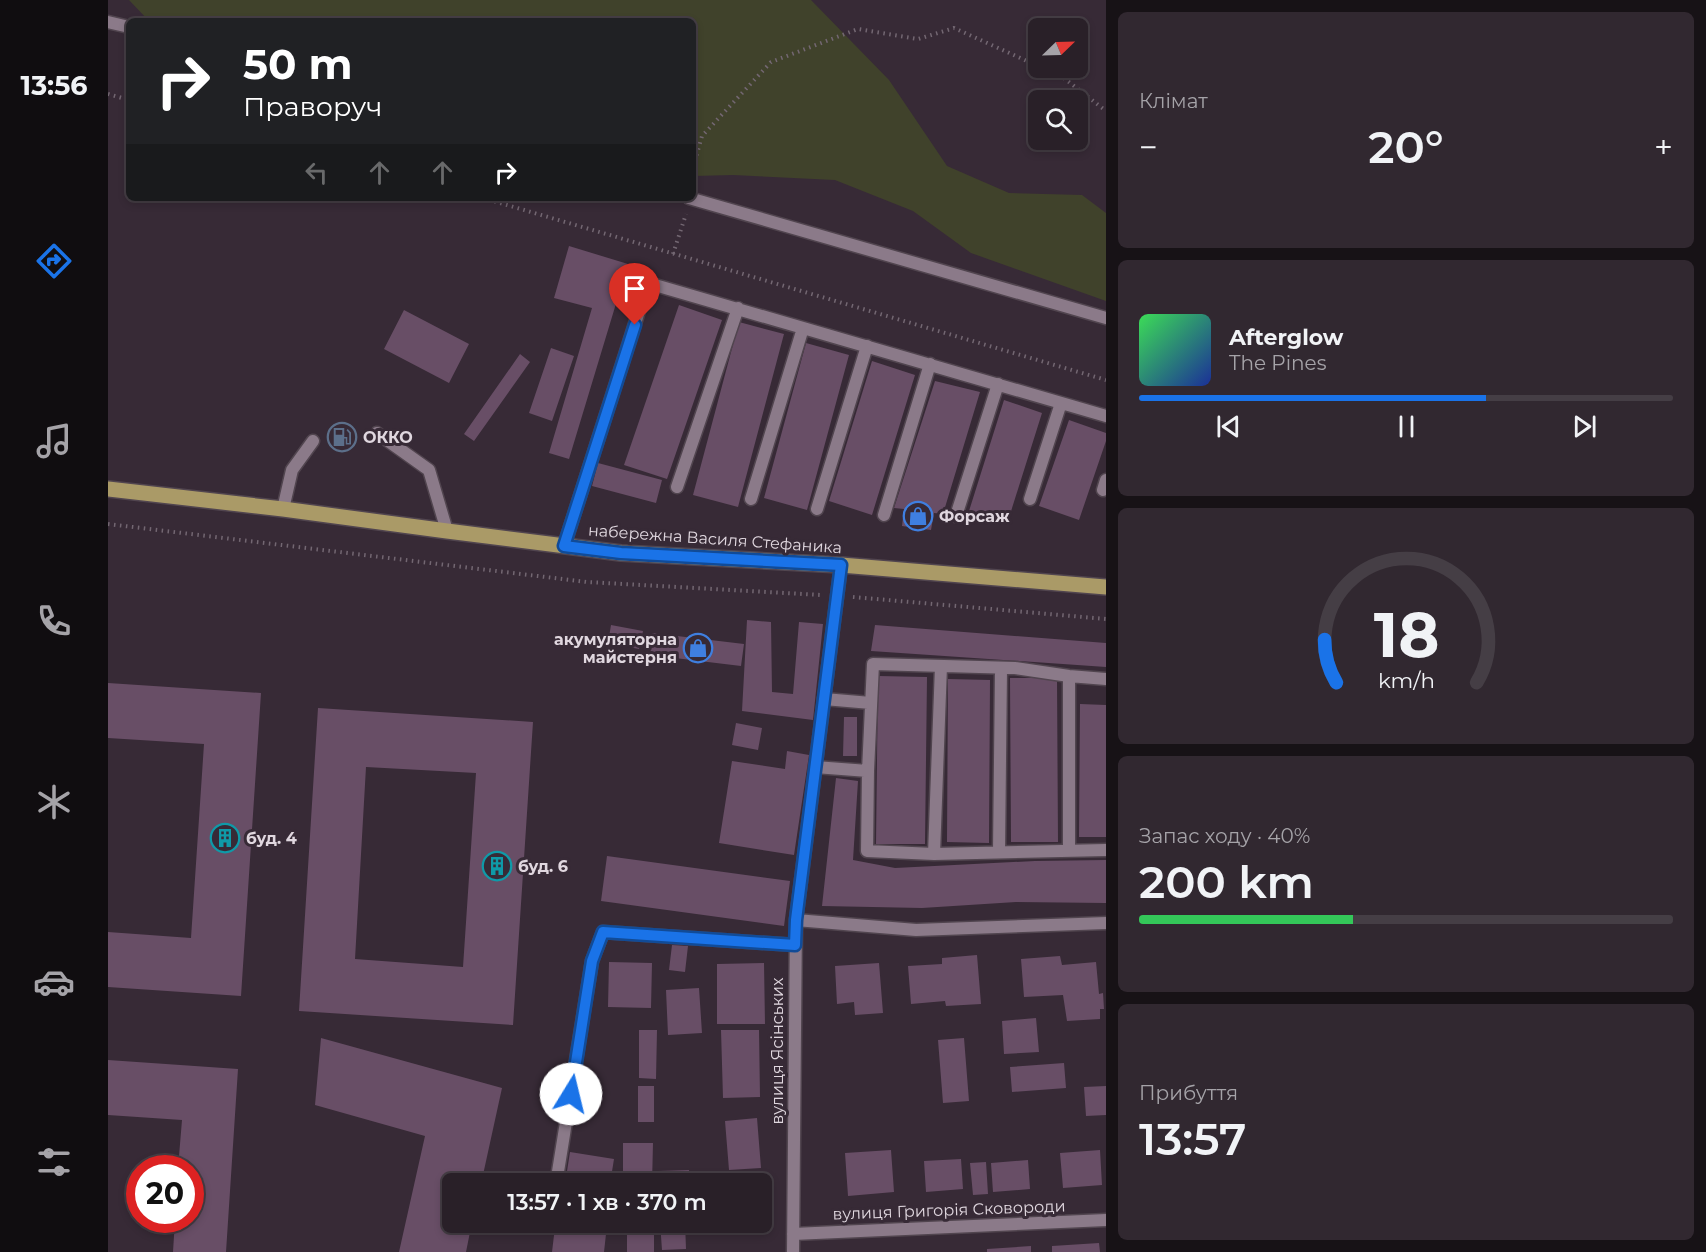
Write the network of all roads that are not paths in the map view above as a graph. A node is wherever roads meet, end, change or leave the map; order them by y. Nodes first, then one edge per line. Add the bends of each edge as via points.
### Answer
1 (108, 22) edge
2 (126, 26) edge
3 (696, 200) edge
4 (738, 308) junction
5 (1106, 318) edge
6 (803, 328) junction
7 (867, 346) junction
8 (930, 364) junction
9 (998, 384) junction
10 (1061, 403) junction
11 (1106, 416) edge
12 (377, 433) dead end
13 (313, 441) dead end
14 (676, 487) dead end
15 (108, 489) edge
16 (751, 499) dead end
17 (1030, 500) dead end
18 (283, 508) junction
19 (817, 509) dead end
20 (884, 515) dead end
21 (956, 516) dead end
22 (447, 531) junction
23 (564, 546) junction
24 (841, 565) junction
25 (1106, 587) edge
26 (941, 666) junction
27 (1001, 669) junction
28 (1069, 676) junction
29 (1106, 679) edge
30 (824, 699) junction
31 (871, 703) junction
32 (815, 767) junction
33 (868, 771) junction
34 (1106, 850) edge
35 (1069, 851) junction
36 (999, 852) junction
37 (934, 854) junction
38 (796, 920) junction
39 (1106, 923) edge
40 (795, 945) junction
41 (558, 1173) edge
42 (1106, 1220) edge
43 (793, 1234) junction
44 (793, 1252) edge

1 - 2 street
3 - 5 street
4 - 6 street
4 - 14 street
4 - 23 street via 648,283
6 - 7 street
6 - 16 street
7 - 8 street
7 - 19 street
8 - 9 street
8 - 20 street
9 - 10 street
9 - 21 street
10 - 11 street
10 - 17 street
12 - 22 street via 429,470
13 - 18 street via 292,470
15 - 18 main road, набережна Василя Стефаника
18 - 22 main road, набережна Василя Стефаника
22 - 23 main road, набережна Василя Стефаника
23 - 24 main road, набережна Василя Стефаника via 621,553
24 - 25 main road, набережна Василя Стефаника
24 - 30 street, вулиця Ясінських
26 - 27 street
26 - 31 street via 873,664
26 - 37 street
27 - 28 street
27 - 36 street
28 - 29 street
28 - 35 street
30 - 31 street
30 - 32 street, вулиця Ясінських
31 - 33 street
32 - 33 street
32 - 38 street, вулиця Ясінських
33 - 37 street via 867,851
34 - 35 street
35 - 36 street
36 - 37 street
38 - 39 street via 916,930
38 - 40 street, вулиця Ясінських
40 - 41 street via 603,932 592,961
40 - 43 street, вулиця Ясінських
42 - 43 street, вулиця Григорія Сковороди
43 - 44 street, вулиця Ясінських

